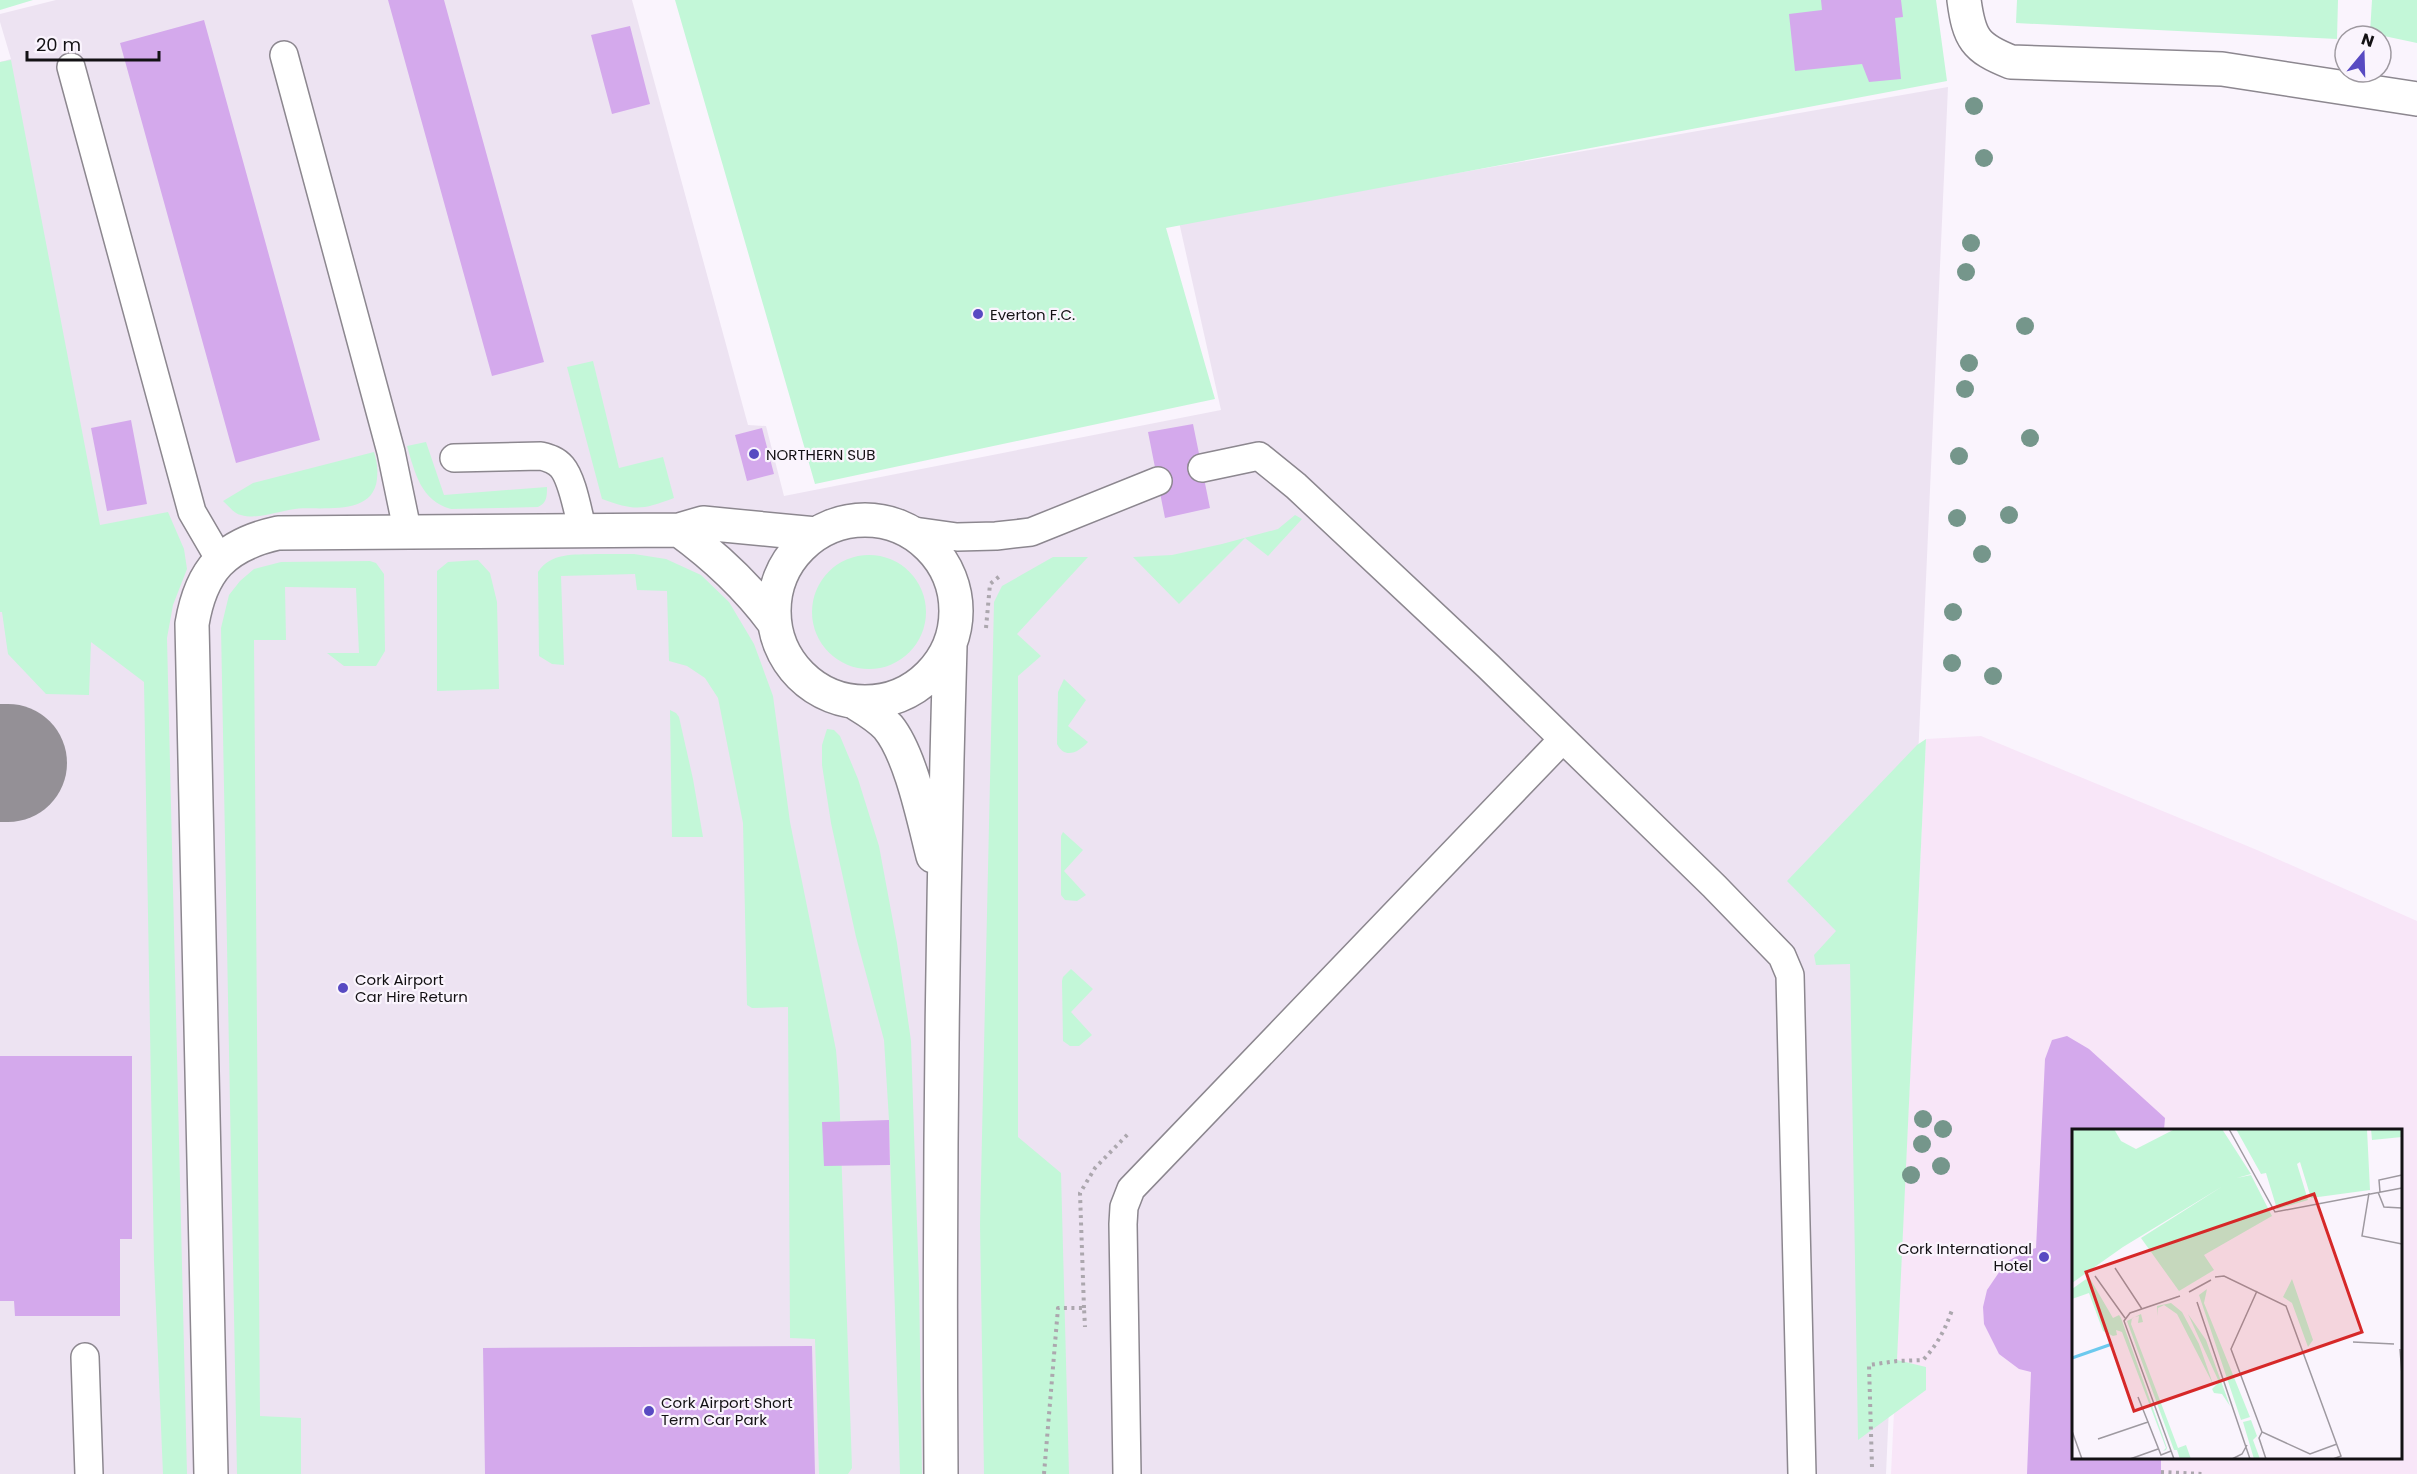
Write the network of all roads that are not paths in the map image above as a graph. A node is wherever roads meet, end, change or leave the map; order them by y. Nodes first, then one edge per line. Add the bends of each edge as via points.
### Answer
1 (1964, 0) edge
2 (284, 55) dead end
3 (71, 67) dead end
4 (2417, 99) edge
5 (454, 458) dead end
6 (1202, 468) dead end
7 (1158, 481) dead end
8 (907, 530) junction
9 (583, 531) junction
10 (679, 531) junction
11 (408, 534) junction
12 (816, 534) junction
13 (220, 560) junction
14 (773, 621) junction
15 (950, 646) junction
16 (854, 702) junction
17 (1563, 739) junction
18 (943, 896) junction
19 (85, 1357) dead end
20 (89, 1474) edge
21 (212, 1474) edge
22 (941, 1474) edge
23 (1127, 1474) edge
24 (1802, 1474) edge

1 - 4 street via 1967,24 1975,40 1989,53 2011,62 2222,69
2 - 11 lane via 391,452
3 - 13 lane via 192,512
5 - 9 lane via 552,459 567,476
6 - 17 lane via 1259,456 1296,486
7 - 8 lane via 1031,532 957,537
8 - 12 street via 877,521 846,522
8 - 15 street via 929,546 945,568 955,593 956,620
9 - 10 street
9 - 11 street
10 - 12 street via 703,523
10 - 14 street via 735,575
11 - 13 street via 278,533 238,545
12 - 14 street via 795,552 781,576
13 - 21 street via 201,590 192,624
14 - 16 street via 784,653 801,677 825,694
15 - 16 street via 934,671 911,690 884,701
15 - 18 street
16 - 18 street via 890,729 904,759 916,790
17 - 23 lane via 1131,1189 1123,1224
17 - 24 lane via 1764,937 1782,956 1790,975
18 - 22 street
19 - 20 lane

